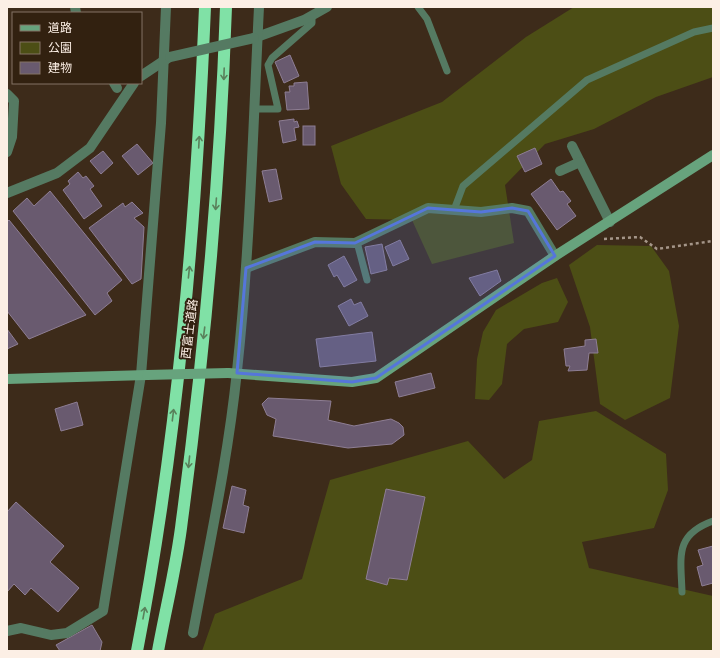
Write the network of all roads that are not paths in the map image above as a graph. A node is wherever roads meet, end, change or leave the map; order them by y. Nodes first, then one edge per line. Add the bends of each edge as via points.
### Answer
1 (166, 7) edge
2 (205, 7) edge
3 (226, 7) edge
4 (259, 7) edge
5 (327, 7) edge
6 (418, 7) edge
7 (312, 16) junction
8 (713, 28) edge
9 (256, 38) junction
10 (167, 59) junction
11 (447, 72) dead end
12 (142, 75) edge
13 (133, 84) edge
14 (7, 94) edge
15 (255, 109) junction
16 (572, 146) dead end
17 (7, 152) edge
18 (713, 154) edge
19 (580, 162) junction
20 (560, 171) dead end
21 (7, 193) edge
22 (454, 210) junction
23 (610, 222) junction
24 (357, 242) junction
25 (555, 256) junction
26 (246, 268) junction
27 (367, 280) dead end
28 (233, 373) junction
29 (144, 375) junction
30 (7, 379) edge
31 (713, 521) edge
32 (682, 592) dead end
33 (7, 631) edge
34 (193, 633) dead end
35 (136, 651) edge
36 (158, 651) edge

1 - 10 street
35 -> 2 highway, 西富士道路 via 160,520 190,263 199,144
3 -> 36 highway, 西富士道路 via 222,120 211,273 182,521
4 - 9 street
5 - 7 street
6 - 11 lane via 426,19
7 - 9 street
7 - 15 lane via 312,23 272,58 268,65 278,109
8 - 22 lane via 694,32 587,80 464,186
9 - 10 street, bridge
9 - 15 street
10 - 12 street
10 - 29 street
13 - 21 street via 90,148 57,173
14 - 17 street via 14,101 12,137
15 - 26 street
16 - 19 street
18 - 23 street
19 - 20 street
19 - 23 street
22 - 24 street via 428,208
22 - 25 street via 481,212 512,208 528,211
23 - 25 street
24 - 26 street via 314,242
24 - 27 lane
25 - 28 street via 376,378 352,382
26 - 28 street
28 - 29 street, bridge
28 - 34 street via 226,449
29 - 30 street
29 - 33 street via 103,611 68,633 51,635 21,628
31 - 32 lane via 698,527 686,538 681,553

